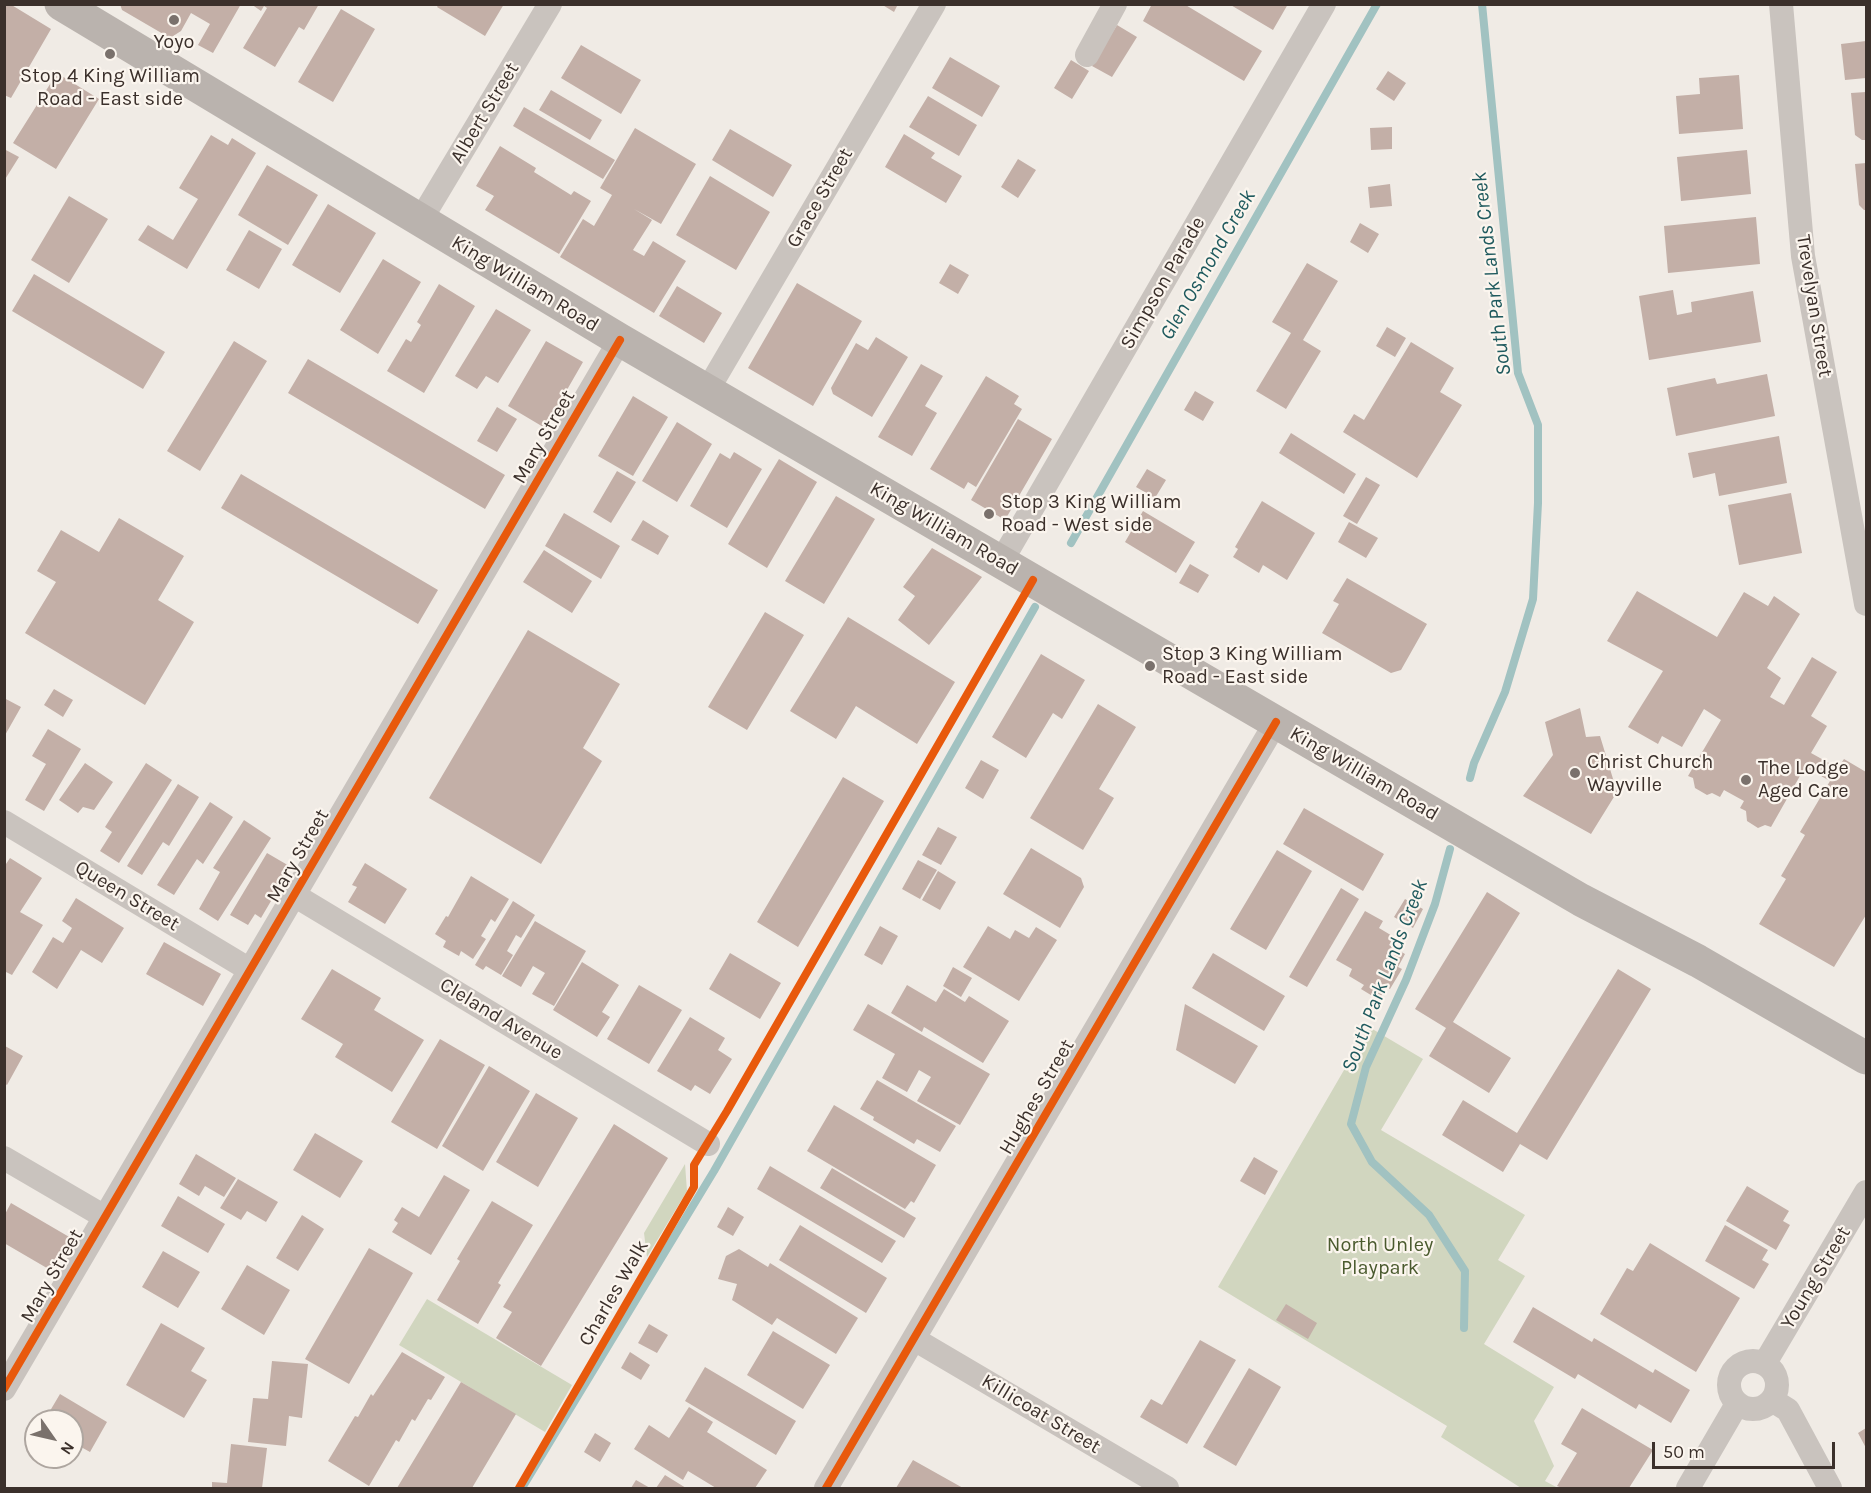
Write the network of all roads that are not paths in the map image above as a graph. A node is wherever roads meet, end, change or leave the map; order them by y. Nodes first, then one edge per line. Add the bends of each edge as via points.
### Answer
1 (550, 4) edge
2 (934, 4) edge
3 (1115, 4) edge
4 (1324, 4) edge
5 (1781, 4) edge
6 (80, 10) edge
7 (1087, 55) dead end
8 (420, 221) junction
9 (620, 340) junction
10 (707, 391) junction
11 (1001, 562) junction
12 (1866, 604) edge
13 (1276, 722) junction
14 (4, 822) edge
15 (294, 895) junction
16 (250, 970) junction
17 (1866, 1058) edge
18 (708, 1144) dead end
19 (4, 1158) edge
20 (1866, 1192) edge
21 (105, 1217) junction
22 (914, 1339) junction
23 (1765, 1363) junction
24 (4, 1389) edge
25 (1773, 1400) junction
26 (1737, 1404) junction
27 (826, 1488) edge
28 (1167, 1488) edge
29 (1688, 1488) edge
30 (1830, 1488) edge

1 - 8 street, Albert Street
2 - 10 street, Grace Street
3 - 7 street
4 - 11 street, Simpson Parade
5 - 12 street, Trevelyan Street via 1803,256
6 - 8 main road, King William Road
8 - 9 main road, King William Road
9 - 10 main road, King William Road
9 - 15 street, Mary Street
10 - 11 main road, King William Road
11 - 13 main road, King William Road
13 - 17 main road, King William Road via 1581,900 1698,961
13 - 22 street, Hughes Street
14 - 16 street, Queen Street
15 - 16 street, Mary Street
15 - 18 street, Cleland Avenue
16 - 21 street, Mary Street
19 - 21 street
20 - 23 street, Young Street
21 - 24 street, Mary Street
22 - 27 street, Hughes Street
22 - 28 street, Killicoat Street
23 - 25 street via 1772,1368 1778,1385
23 - 26 street via 1748,1361 1732,1372 1730,1393
25 - 26 street via 1758,1409
25 - 30 street via 1788,1410
26 - 29 street

